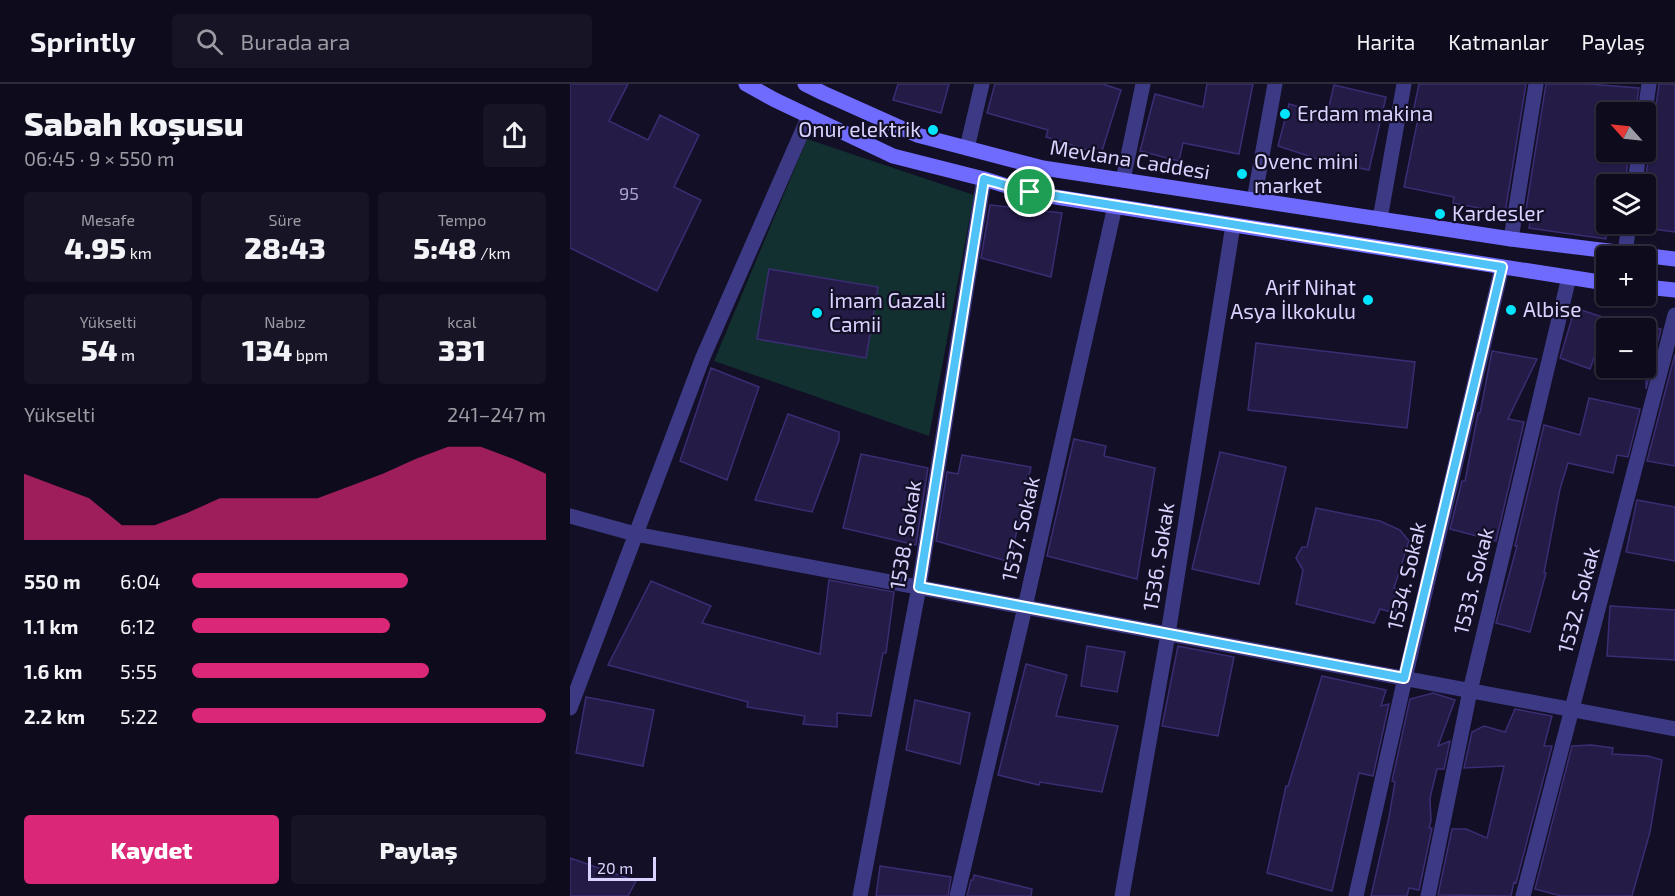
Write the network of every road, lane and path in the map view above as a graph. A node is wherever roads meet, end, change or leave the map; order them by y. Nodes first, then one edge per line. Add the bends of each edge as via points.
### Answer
1 (746, 84) edge
2 (805, 84) edge
3 (982, 84) edge
4 (1143, 84) edge
5 (1275, 84) edge
6 (1404, 84) edge
7 (1536, 84) edge
8 (1649, 84) edge
9 (1646, 102) edge
10 (809, 116) junction
11 (967, 148) junction
12 (984, 179) junction
13 (1123, 180) junction
14 (1254, 200) junction
15 (1115, 206) junction
16 (1380, 219) junction
17 (1233, 225) junction
18 (1511, 239) junction
19 (1596, 249) edge
20 (1656, 257) edge
21 (1675, 259) edge
22 (1502, 267) junction
23 (1569, 277) junction
24 (1596, 281) edge
25 (1656, 288) edge
26 (1675, 290) edge
27 (1675, 315) edge
28 (570, 516) edge
29 (635, 534) junction
30 (919, 587) junction
31 (1025, 607) junction
32 (1168, 634) junction
33 (1404, 678) junction
34 (1470, 691) junction
35 (570, 708) edge
36 (1572, 710) junction
37 (1675, 729) edge
38 (860, 896) edge
39 (957, 896) edge
40 (1122, 896) edge
41 (1356, 896) edge
42 (1428, 896) edge
43 (1523, 896) edge

1 - 10 main road
2 - 11 main road, Mevlana Caddesi via 917,135
3 - 11 street
4 - 13 street
5 - 14 street
6 - 16 street
7 - 18 street
8 - 9 street
10 - 12 main road via 892,156
10 - 29 street via 703,357
11 - 13 main road, Mevlana Caddesi via 1043,168
12 - 15 main road via 1030,192
12 - 30 street, 1538. Sokak
13 - 14 main road, Mevlana Caddesi
14 - 16 main road, Mevlana Caddesi
15 - 17 main road
15 - 31 street, 1537. Sokak
16 - 18 main road, Mevlana Caddesi
17 - 22 main road
17 - 32 street, 1536. Sokak
18 - 19 main road, Mevlana Caddesi
20 - 21 main road, Mevlana Caddesi
22 - 23 main road
22 - 33 street, 1534. Sokak
23 - 24 main road
23 - 34 street, 1533. Sokak
25 - 26 main road
27 - 36 street, 1532. Sokak
28 - 29 street
29 - 30 street
29 - 35 street
30 - 31 street
30 - 38 street, 1538. Sokak
31 - 32 street
31 - 39 street, 1537. Sokak
32 - 33 street
32 - 40 street, 1536. Sokak
33 - 34 street
33 - 41 street, 1534. Sokak
34 - 36 street
34 - 42 street, 1533. Sokak
36 - 37 street
36 - 43 street, 1532. Sokak

